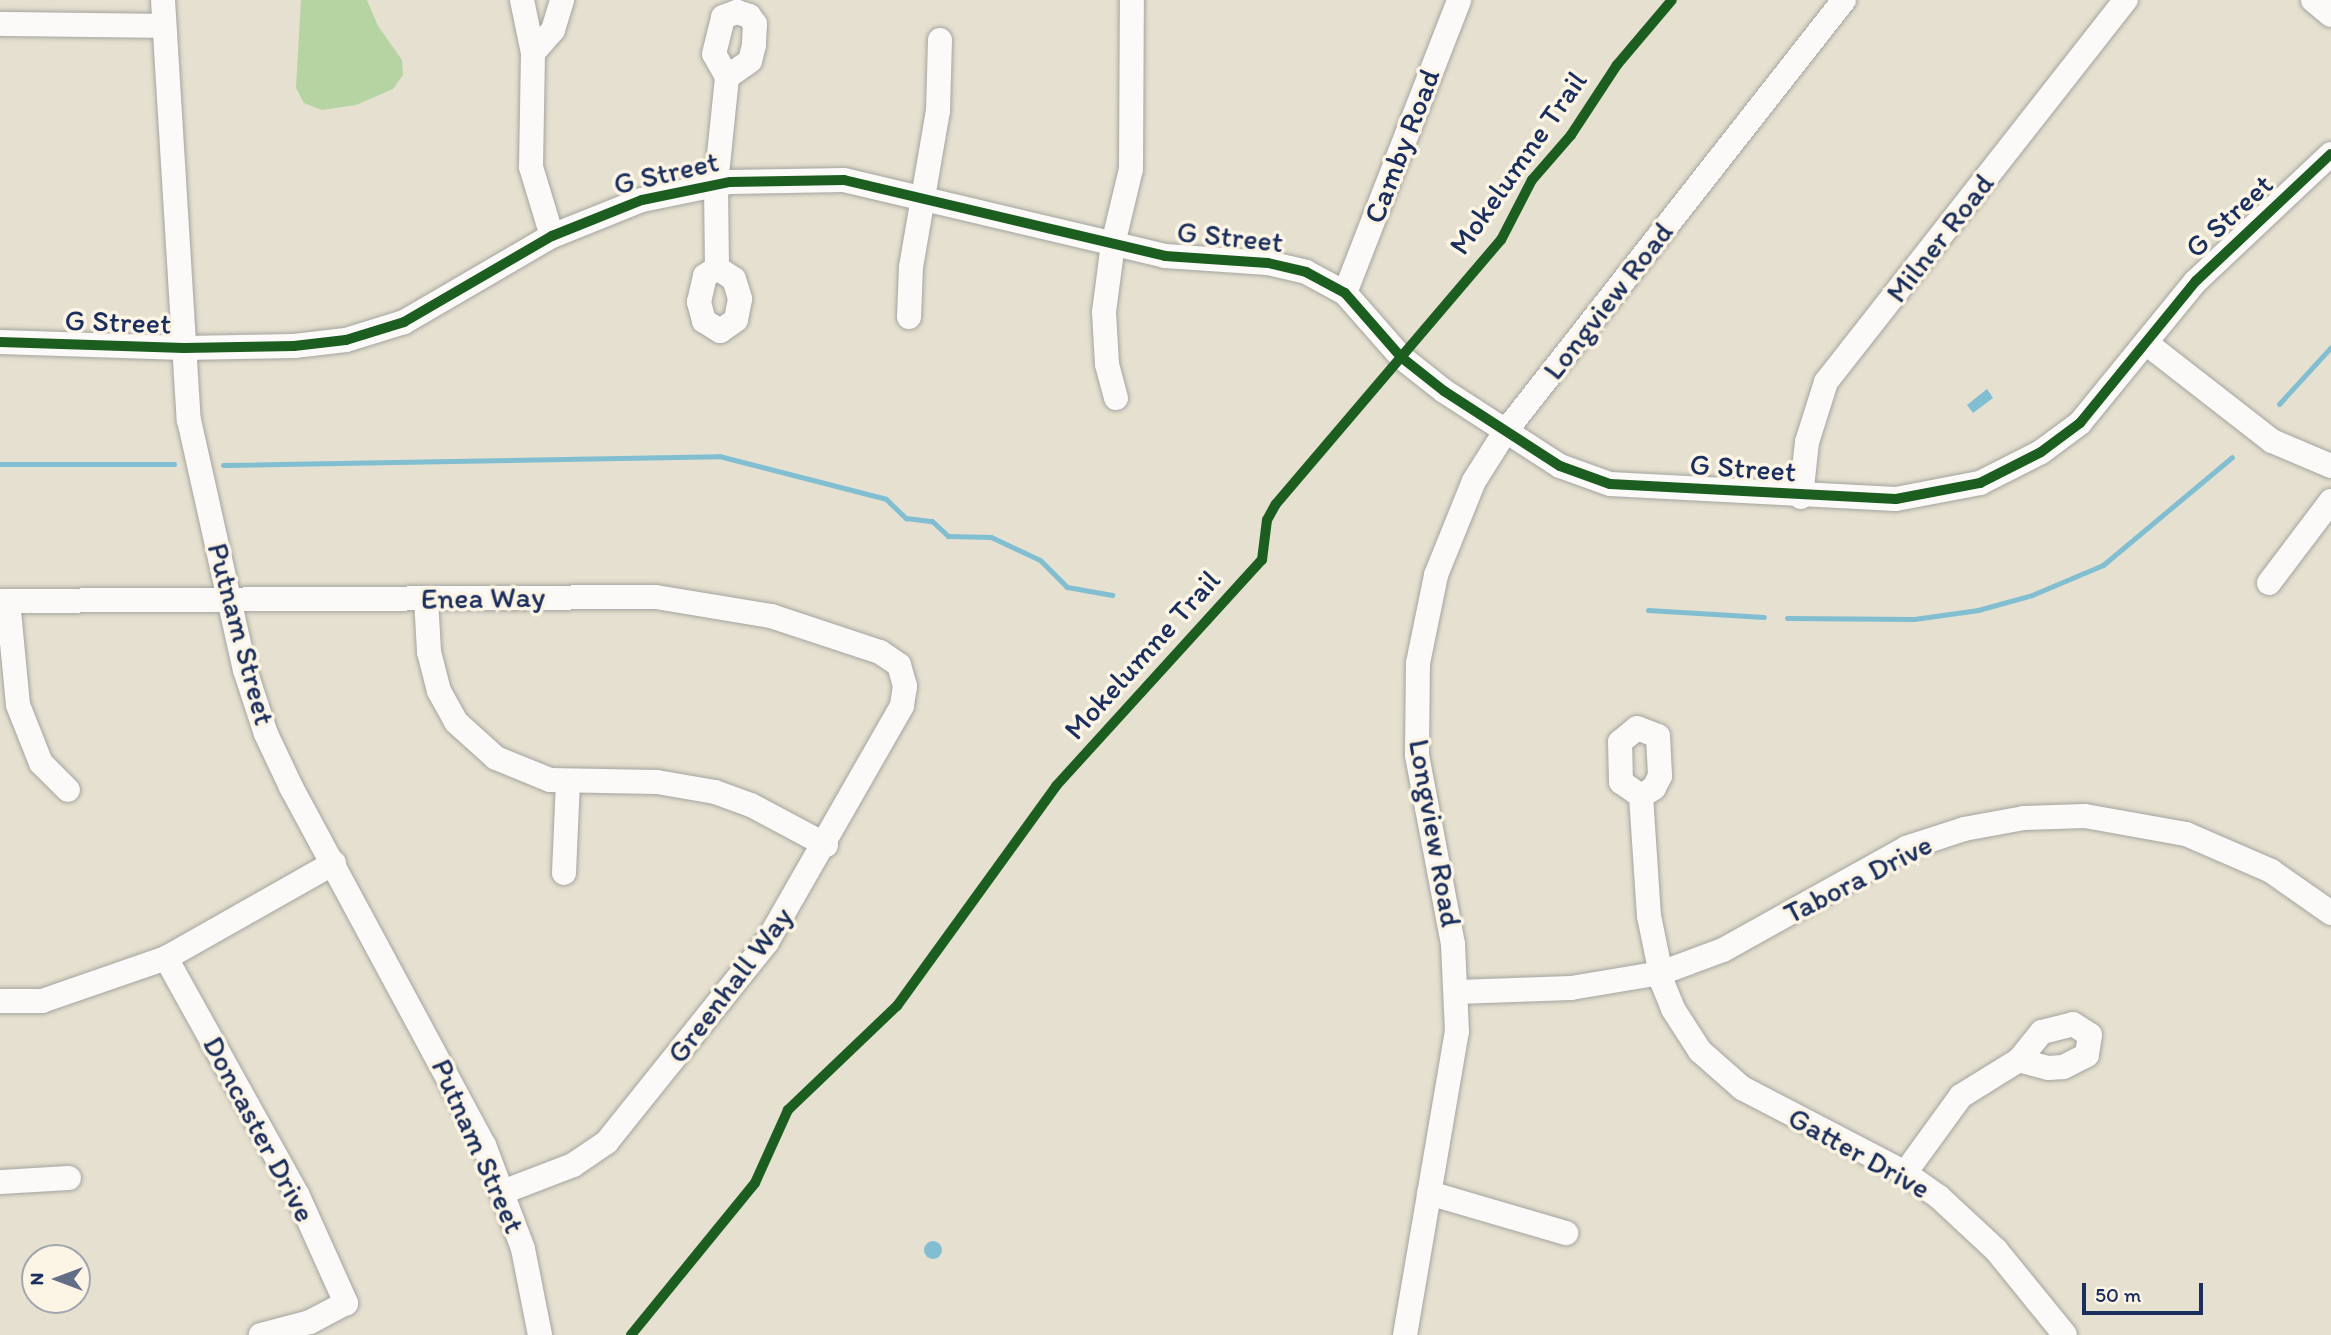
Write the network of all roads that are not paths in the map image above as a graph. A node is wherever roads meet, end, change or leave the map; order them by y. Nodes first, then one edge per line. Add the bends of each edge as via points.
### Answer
1 (163, 0) edge
2 (522, 0) edge
3 (562, 0) edge
4 (1132, 0) edge
5 (1459, 0) edge
6 (1844, 0) edge
7 (2126, 0) edge
8 (2313, 0) edge
9 (2331, 15) edge
10 (0, 24) edge
11 (161, 26) junction
12 (940, 40) dead end
13 (533, 53) junction
14 (727, 76) dead end
15 (2331, 153) edge
16 (716, 184) junction
17 (924, 196) junction
18 (552, 236) junction
19 (1113, 244) junction
20 (717, 268) dead end
21 (1345, 293) junction
22 (909, 317) dead end
23 (0, 342) edge
24 (2146, 343) junction
25 (184, 348) junction
26 (1116, 398) dead end
27 (1505, 432) junction
28 (2331, 466) edge
29 (1801, 497) junction
30 (2331, 501) edge
31 (2269, 583) dead end
32 (426, 598) junction
33 (4, 601) edge
34 (229, 603) junction
35 (897, 717) joint
36 (568, 782) junction
37 (68, 790) dead end
38 (1641, 796) dead end
39 (826, 845) junction
40 (334, 863) junction
41 (564, 873) dead end
42 (2331, 913) edge
43 (166, 958) junction
44 (1661, 973) junction
45 (1457, 992) junction
46 (0, 1001) edge
47 (2019, 1060) dead end
48 (1905, 1173) junction
49 (69, 1178) dead end
50 (0, 1181) edge
51 (503, 1192) junction
52 (1429, 1192) junction
53 (1566, 1233) dead end
54 (261, 1335) edge
55 (540, 1335) edge
56 (1405, 1335) edge
57 (2065, 1335) edge

1 - 11 street, Putnam Street
2 - 13 street
3 - 13 street via 554,30
4 - 19 street via 1131,169
5 - 21 street, Camby Road
6 - 27 street, Longview Road
7 - 29 street, Milner Road via 1826,382 1807,442
8 - 9 street
10 - 11 street
11 - 25 street, Putnam Street
12 - 17 street via 938,111
13 - 18 street via 531,166
14 - 16 street
15 - 24 street, G Street via 2196,281
16 - 17 street, G Street via 821,179
16 - 18 street, G Street via 642,200
16 - 20 street
17 - 19 street, G Street
17 - 22 street via 911,267
18 - 25 street, G Street via 426,311 375,332 320,345
19 - 21 street, G Street via 1192,259 1283,265 1319,277
19 - 26 street via 1104,337
21 - 27 street, G Street via 1407,362
23 - 25 street, G Street
24 - 28 street via 2272,442
24 - 29 street, G Street via 2080,423 2041,452 1980,483 1896,499
25 - 34 street, Putnam Street via 191,437
27 - 29 street, G Street via 1560,466 1610,484
27 - 45 street, Longview Road via 1474,481 1450,534 1436,575 1418,663 1421,793 1446,896
30 - 31 street
32 - 34 street, Enea Way
32 - 35 street, Enea Way via 656,597 759,612 891,657 899,665 905,686
32 - 36 street via 431,666 456,722 481,748 510,766
33 - 34 street, Enea Way
33 - 37 street via 18,705 41,763
34 - 40 street, Putnam Street via 266,734
35 - 39 street, Greenhall Way
36 - 39 street via 657,782 715,792 751,805
36 - 41 street
38 - 44 street, Gatter Drive via 1650,916
39 - 51 street, Greenhall Way via 767,942 618,1131 587,1158
40 - 43 street
40 - 51 street, Putnam Street via 451,1078
42 - 44 street, Tabora Drive via 2263,866 2186,834 2105,818 2024,818 1964,829 1906,848 1723,950
43 - 46 street via 42,1001
43 - 54 street, Doncaster Drive via 297,1194 346,1303 310,1322
44 - 45 street, Tabora Drive via 1571,988
44 - 48 street, Gatter Drive via 1686,1031 1730,1080
45 - 52 street, Longview Road via 1452,1077
47 - 48 street via 1961,1096
48 - 57 street, Gatter Drive via 1978,1230
49 - 50 street
51 - 55 street, Putnam Street via 523,1249
52 - 53 street
52 - 56 street, Longview Road

